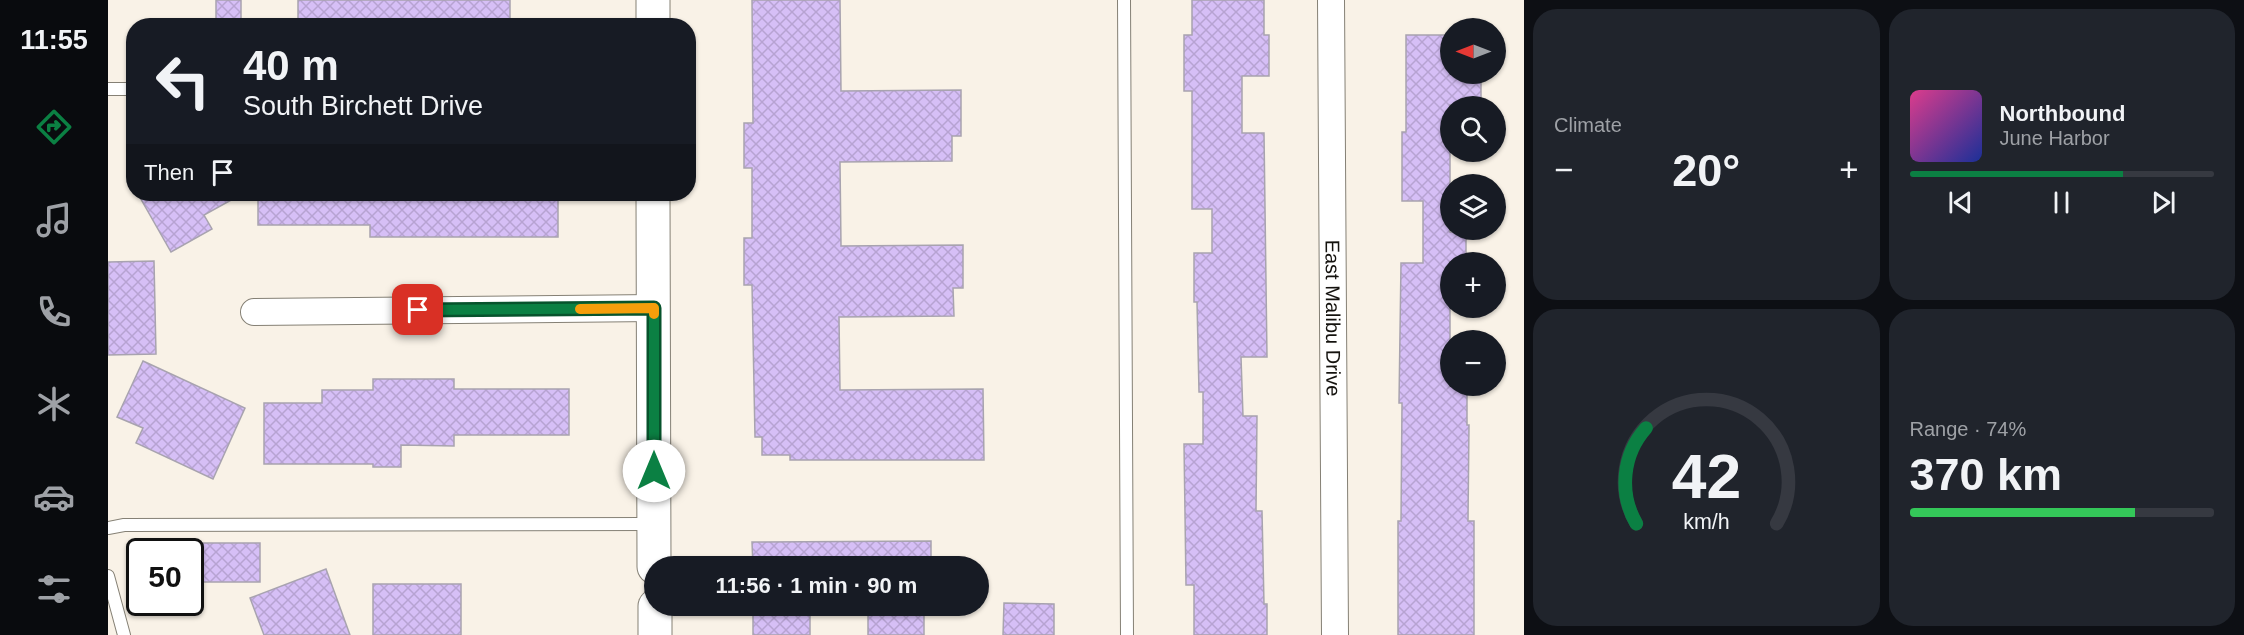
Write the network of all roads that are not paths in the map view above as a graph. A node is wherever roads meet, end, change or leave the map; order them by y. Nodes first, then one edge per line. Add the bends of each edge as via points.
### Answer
1 (653, 0) edge
2 (1124, 0) edge
3 (1331, 0) edge
4 (653, 18) edge
5 (108, 89) edge
6 (126, 89) edge
7 (653, 201) edge
8 (654, 308) junction
9 (254, 312) dead end
10 (654, 524) junction
11 (108, 528) edge
12 (654, 556) edge
13 (108, 576) edge
14 (655, 616) edge
15 (124, 635) edge
16 (655, 635) edge
17 (1127, 635) edge
18 (1335, 635) edge

1 - 4 main road
2 - 17 lane
3 - 18 street, East Malibu Drive
5 - 6 lane
7 - 8 main road
8 - 9 street
8 - 10 main road
10 - 11 lane
10 - 12 main road
13 - 15 lane
14 - 16 main road

